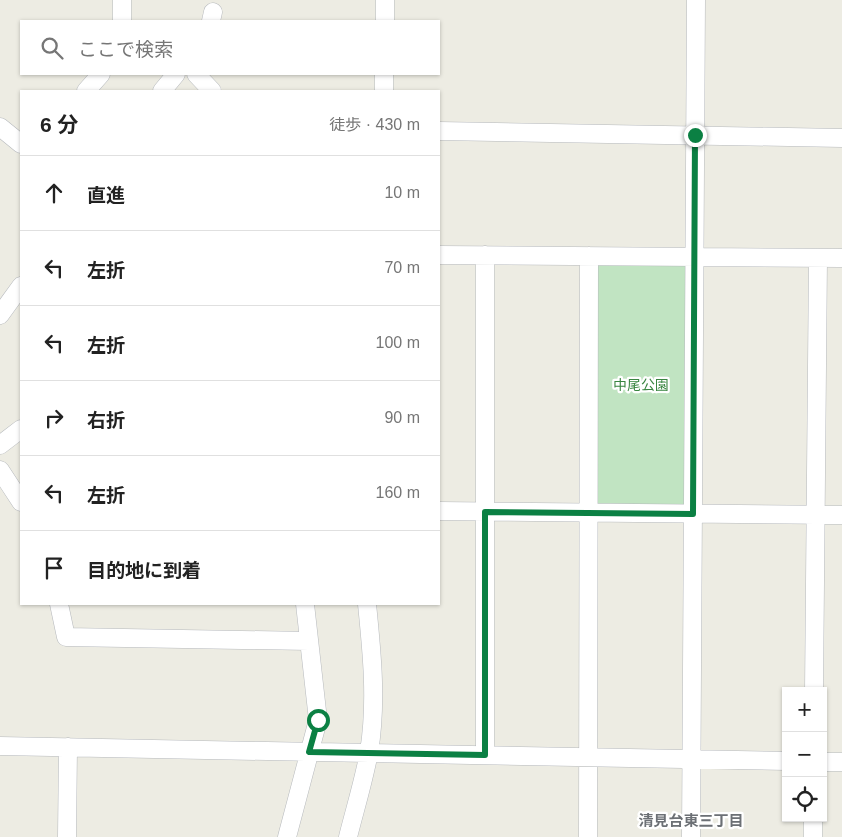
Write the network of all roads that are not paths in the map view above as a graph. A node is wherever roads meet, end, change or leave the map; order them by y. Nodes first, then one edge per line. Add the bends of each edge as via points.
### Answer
1 (122, 0) edge
2 (385, 0) edge
3 (696, 0) edge
4 (122, 20) edge
5 (384, 20) edge
6 (100, 75) edge
7 (175, 75) edge
8 (197, 75) edge
9 (384, 75) edge
10 (87, 90) edge
11 (163, 90) edge
12 (211, 90) edge
13 (384, 90) edge
14 (0, 128) edge
15 (440, 131) edge
16 (695, 135) junction
17 (842, 138) edge
18 (20, 143) edge
19 (440, 255) edge
20 (485, 255) junction
21 (589, 256) junction
22 (694, 257) junction
23 (818, 258) junction
24 (842, 258) edge
25 (20, 287) edge
26 (0, 315) edge
27 (20, 430) edge
28 (0, 445) edge
29 (0, 470) edge
30 (20, 500) edge
31 (440, 511) edge
32 (485, 512) junction
33 (589, 513) junction
34 (693, 514) junction
35 (816, 515) junction
36 (842, 515) edge
37 (59, 605) edge
38 (305, 605) edge
39 (367, 605) edge
40 (309, 641) junction
41 (814, 687) edge
42 (0, 746) edge
43 (68, 747) junction
44 (309, 752) junction
45 (369, 753) junction
46 (485, 755) junction
47 (588, 757) junction
48 (691, 759) junction
49 (782, 761) edge
50 (827, 762) edge
51 (842, 762) edge
52 (813, 822) edge
53 (67, 837) edge
54 (287, 837) edge
55 (348, 837) edge
56 (588, 837) edge
57 (691, 837) edge
58 (813, 837) edge

1 - 4 street
2 - 5 street
3 - 16 street
6 - 10 street
7 - 11 street
8 - 12 street
9 - 13 street
14 - 18 street
15 - 16 street
16 - 17 street
16 - 22 street
19 - 20 street
20 - 21 street
20 - 32 street
21 - 22 street
21 - 33 street
22 - 23 street
22 - 34 street
23 - 24 street
23 - 35 street
25 - 26 street
27 - 28 street
29 - 30 street
31 - 32 street
32 - 33 street
32 - 46 street
33 - 34 street
33 - 47 street
34 - 35 street
34 - 48 street
35 - 36 street
35 - 41 street
37 - 40 street via 66,637
38 - 40 street
39 - 45 street via 373,665
40 - 44 street via 318,720
42 - 43 street
43 - 44 street
43 - 53 street
44 - 45 street
44 - 54 street
45 - 46 street
45 - 55 street
46 - 47 street
47 - 48 street
47 - 56 street
48 - 49 street
48 - 57 street
50 - 51 street
52 - 58 street

